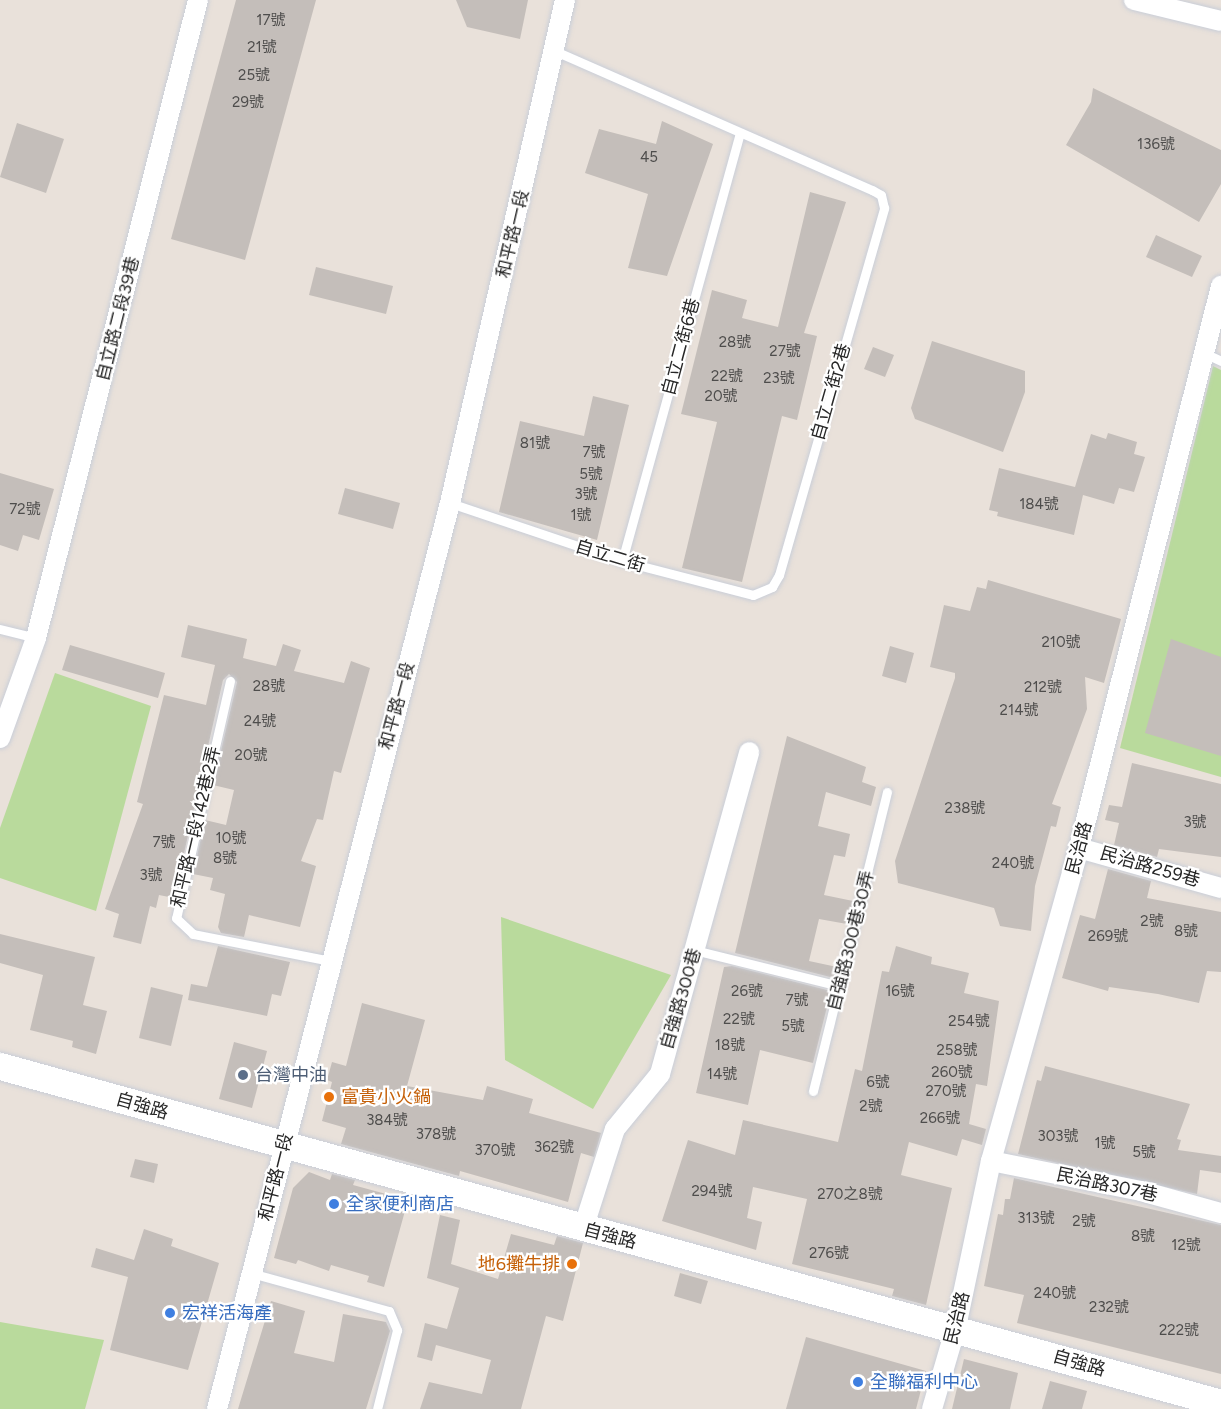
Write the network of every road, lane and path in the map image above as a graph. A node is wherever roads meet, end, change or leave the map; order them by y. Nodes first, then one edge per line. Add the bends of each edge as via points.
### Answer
1 (198, 0) edge
2 (565, 0) edge
3 (1134, 0) edge
4 (1221, 21) edge
5 (556, 51) junction
6 (740, 133) junction
7 (1221, 286) edge
8 (1213, 357) edge
9 (450, 503) junction
10 (622, 561) junction
11 (772, 587) joint
12 (0, 629) edge
13 (36, 638) junction
14 (230, 681) dead end
15 (0, 738) edge
16 (748, 752) dead end
17 (887, 792) dead end
18 (1079, 848) junction
19 (1221, 888) edge
20 (694, 950) junction
21 (331, 961) junction
22 (840, 986) junction
23 (0, 1066) edge
24 (813, 1091) dead end
25 (284, 1145) junction
26 (992, 1161) junction
27 (1221, 1213) edge
28 (583, 1229) junction
29 (251, 1273) junction
30 (956, 1327) junction
31 (1221, 1403) edge
32 (217, 1409) edge
33 (377, 1409) edge
34 (932, 1409) edge

1 - 13 street, 自立路二段39巷
2 - 5 street, 和平路一段
3 - 4 street
5 - 6 lane
5 - 9 street, 和平路一段
6 - 10 lane, 自立二街6巷
6 - 11 lane, 自立二街2巷 via 881,195 884,208 779,575
7 - 8 street, 民治路
8 - 18 street, 民治路
9 - 10 lane, 自立二街
9 - 21 street, 和平路一段
10 - 11 lane, 自立二街 via 753,595
12 - 13 lane
13 - 15 street, 自立路二段39巷
14 - 21 lane, 和平路一段142巷2弄 via 176,918 193,934
16 - 20 street, 自強路300巷
17 - 22 lane, 自強路300巷30弄
18 - 19 street, 民治路259巷
18 - 26 street, 民治路
20 - 22 lane
20 - 28 street, 自強路300巷 via 660,1074 615,1129
21 - 25 street, 和平路一段
22 - 24 lane, 自強路300巷30弄
23 - 25 street, 自強路
25 - 28 street, 自強路
25 - 29 street, 和平路一段
26 - 27 street, 民治路307巷 via 1141,1191
26 - 30 street, 民治路
28 - 30 street, 自強路
29 - 32 street, 和平路一段
29 - 33 lane via 389,1311 397,1330
30 - 31 street, 自強路
30 - 34 street, 民治路

